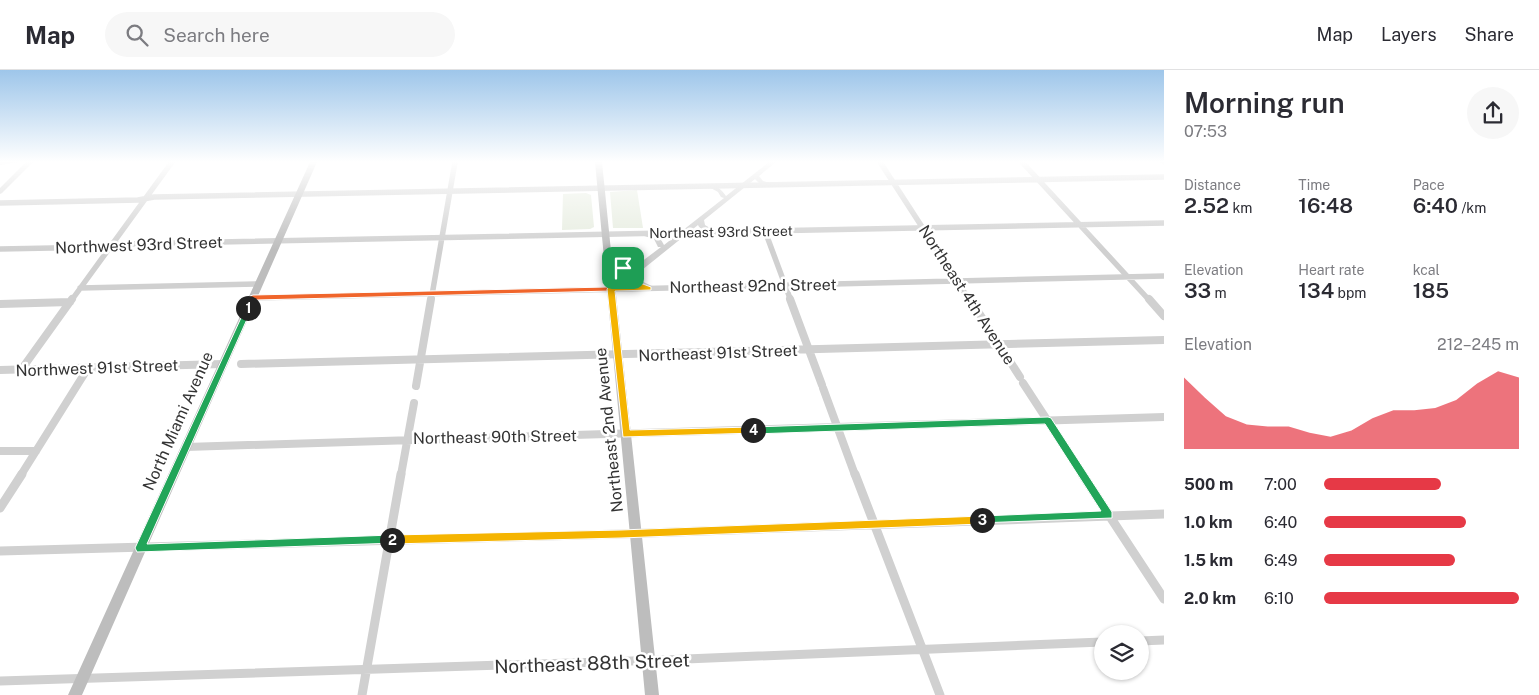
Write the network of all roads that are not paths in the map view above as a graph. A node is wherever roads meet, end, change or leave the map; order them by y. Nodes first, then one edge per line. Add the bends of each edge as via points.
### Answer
1 (152, 191) edge
2 (301, 191) edge
3 (442, 191) edge
4 (450, 191) edge
5 (601, 191) edge
6 (720, 191) edge
7 (729, 191) edge
8 (737, 191) edge
9 (899, 191) edge
10 (1048, 191) edge
11 (300, 194) junction
12 (723, 196) junction
13 (146, 199) junction
14 (0, 203) edge
15 (701, 220) junction
16 (1164, 223) edge
17 (1079, 224) junction
18 (923, 227) junction
19 (713, 232) junction
20 (765, 232) junction
21 (681, 233) junction
22 (605, 234) junction
23 (643, 234) junction
24 (441, 238) junction
25 (278, 242) junction
26 (661, 245) junction
27 (111, 246) junction
28 (0, 249) edge
29 (608, 262) junction
30 (635, 270) junction
31 (1127, 276) junction
32 (1164, 276) edge
33 (958, 282) junction
34 (259, 284) junction
35 (785, 285) junction
36 (80, 288) junction
37 (648, 288) junction
38 (611, 289) junction
39 (433, 293) junction
40 (253, 298) junction
41 (70, 302) junction
42 (0, 304) edge
43 (1164, 316) edge
44 (1164, 340) edge
45 (999, 345) junction
46 (809, 350) junction
47 (618, 356) junction
48 (421, 359) junction
49 (223, 364) junction
50 (242, 364) dead end
51 (88, 368) junction
52 (0, 370) edge
53 (22, 370) junction
54 (416, 386) dead end
55 (414, 403) dead end
56 (1164, 417) edge
57 (1048, 421) junction
58 (838, 428) junction
59 (626, 434) junction
60 (408, 439) junction
61 (186, 447) junction
62 (36, 450) junction
63 (0, 451) edge
64 (0, 508) edge
65 (1164, 514) edge
66 (1109, 515) junction
67 (873, 524) junction
68 (636, 533) junction
69 (389, 540) junction
70 (140, 548) junction
71 (0, 551) edge
72 (1164, 599) edge
73 (1164, 640) edge
74 (1149, 641) edge
75 (1094, 642) edge
76 (923, 650) junction
77 (648, 661) junction
78 (366, 670) junction
79 (82, 679) junction
80 (0, 682) edge
81 (75, 695) edge
82 (362, 695) edge
83 (652, 695) edge
84 (940, 695) edge

1 - 13 street
2 - 11 main road, North Miami Avenue
3 - 11 street
4 - 24 street
5 - 22 main road, Northeast 2nd Avenue
6 - 12 street
7 - 12 street
8 - 15 street
9 - 18 street, Northeast 4th Avenue
10 - 17 street
11 - 13 street
11 - 25 main road, North Miami Avenue
12 - 21 street
13 - 14 street
13 - 27 street
15 - 19 street via 702,226
15 - 21 street
16 - 17 street, Northeast 93rd Street
17 - 18 street, Northeast 93rd Street
17 - 31 street
18 - 20 street, Northeast 93rd Street
18 - 33 street, Northeast 4th Avenue
19 - 20 street, Northeast 93rd Street
19 - 21 street, Northeast 93rd Street
20 - 35 street
21 - 23 street, Northeast 93rd Street
21 - 26 street
21 - 30 street
22 - 23 street, Northeast 93rd Street
22 - 24 street, Northeast 93rd Street
22 - 29 main road, Northeast 2nd Avenue
23 - 26 street via 657,238
24 - 25 street, Northeast 93rd Street
24 - 39 street
25 - 27 street, Northwest 93rd Street
25 - 34 main road, North Miami Avenue
26 - 30 street
27 - 28 street, Northwest 93rd Street
27 - 36 street
29 - 30 main road
29 - 38 main road, Northeast 2nd Avenue
30 - 37 street via 637,284
30 - 38 street
31 - 32 street, Northeast 92nd Street
31 - 33 street, Northeast 92nd Street
31 - 43 street
33 - 35 street, Northeast 92nd Street
33 - 45 street, Northeast 4th Avenue
34 - 36 street
34 - 40 main road, North Miami Avenue
35 - 37 street, Northeast 92nd Street
35 - 46 street
36 - 41 street
37 - 38 street, Northeast 92nd Street
38 - 39 street, Northeast 92nd Street
38 - 47 main road, Northeast 2nd Avenue
39 - 40 street, Northeast 92nd Street
39 - 48 street
40 - 49 main road, North Miami Avenue
41 - 42 street
41 - 53 street
44 - 45 street, Northeast 91st Street
45 - 46 street, Northeast 91st Street
45 - 57 street, Northeast 4th Avenue
46 - 47 street, Northeast 91st Street
46 - 58 street
47 - 48 street, Northeast 91st Street
47 - 59 main road, Northeast 2nd Avenue
48 - 50 street, Northeast 91st Street
48 - 54 street
49 - 51 street, Northwest 91st Street
49 - 61 main road, North Miami Avenue
51 - 53 street, Northwest 91st Street
51 - 62 street
52 - 53 street, Northwest 91st Street
55 - 60 street
56 - 57 street, Northeast 90th Street
57 - 58 street, Northeast 90th Street
57 - 66 street, Northeast 4th Avenue
58 - 59 street, Northeast 90th Street
58 - 67 street
59 - 60 street, Northeast 90th Street
59 - 68 main road, Northeast 2nd Avenue
60 - 61 street, Northeast 90th Street
60 - 69 street
61 - 70 main road, North Miami Avenue
62 - 63 street
62 - 64 street
65 - 66 street
66 - 67 street
66 - 72 street, Northeast 4th Avenue
67 - 68 street
67 - 76 street
68 - 69 street
68 - 77 main road, Northeast 2nd Avenue
69 - 70 street
69 - 78 street
70 - 71 street
70 - 79 main road, North Miami Avenue
73 - 74 street
75 - 76 street, Northeast 88th Street
76 - 77 street, Northeast 88th Street
76 - 84 street
77 - 78 street, Northeast 88th Street
77 - 83 main road, Northeast 2nd Avenue
78 - 79 street, Northeast 88th Street
78 - 82 street
79 - 80 street, Northeast 88th Street
79 - 81 main road, North Miami Avenue

